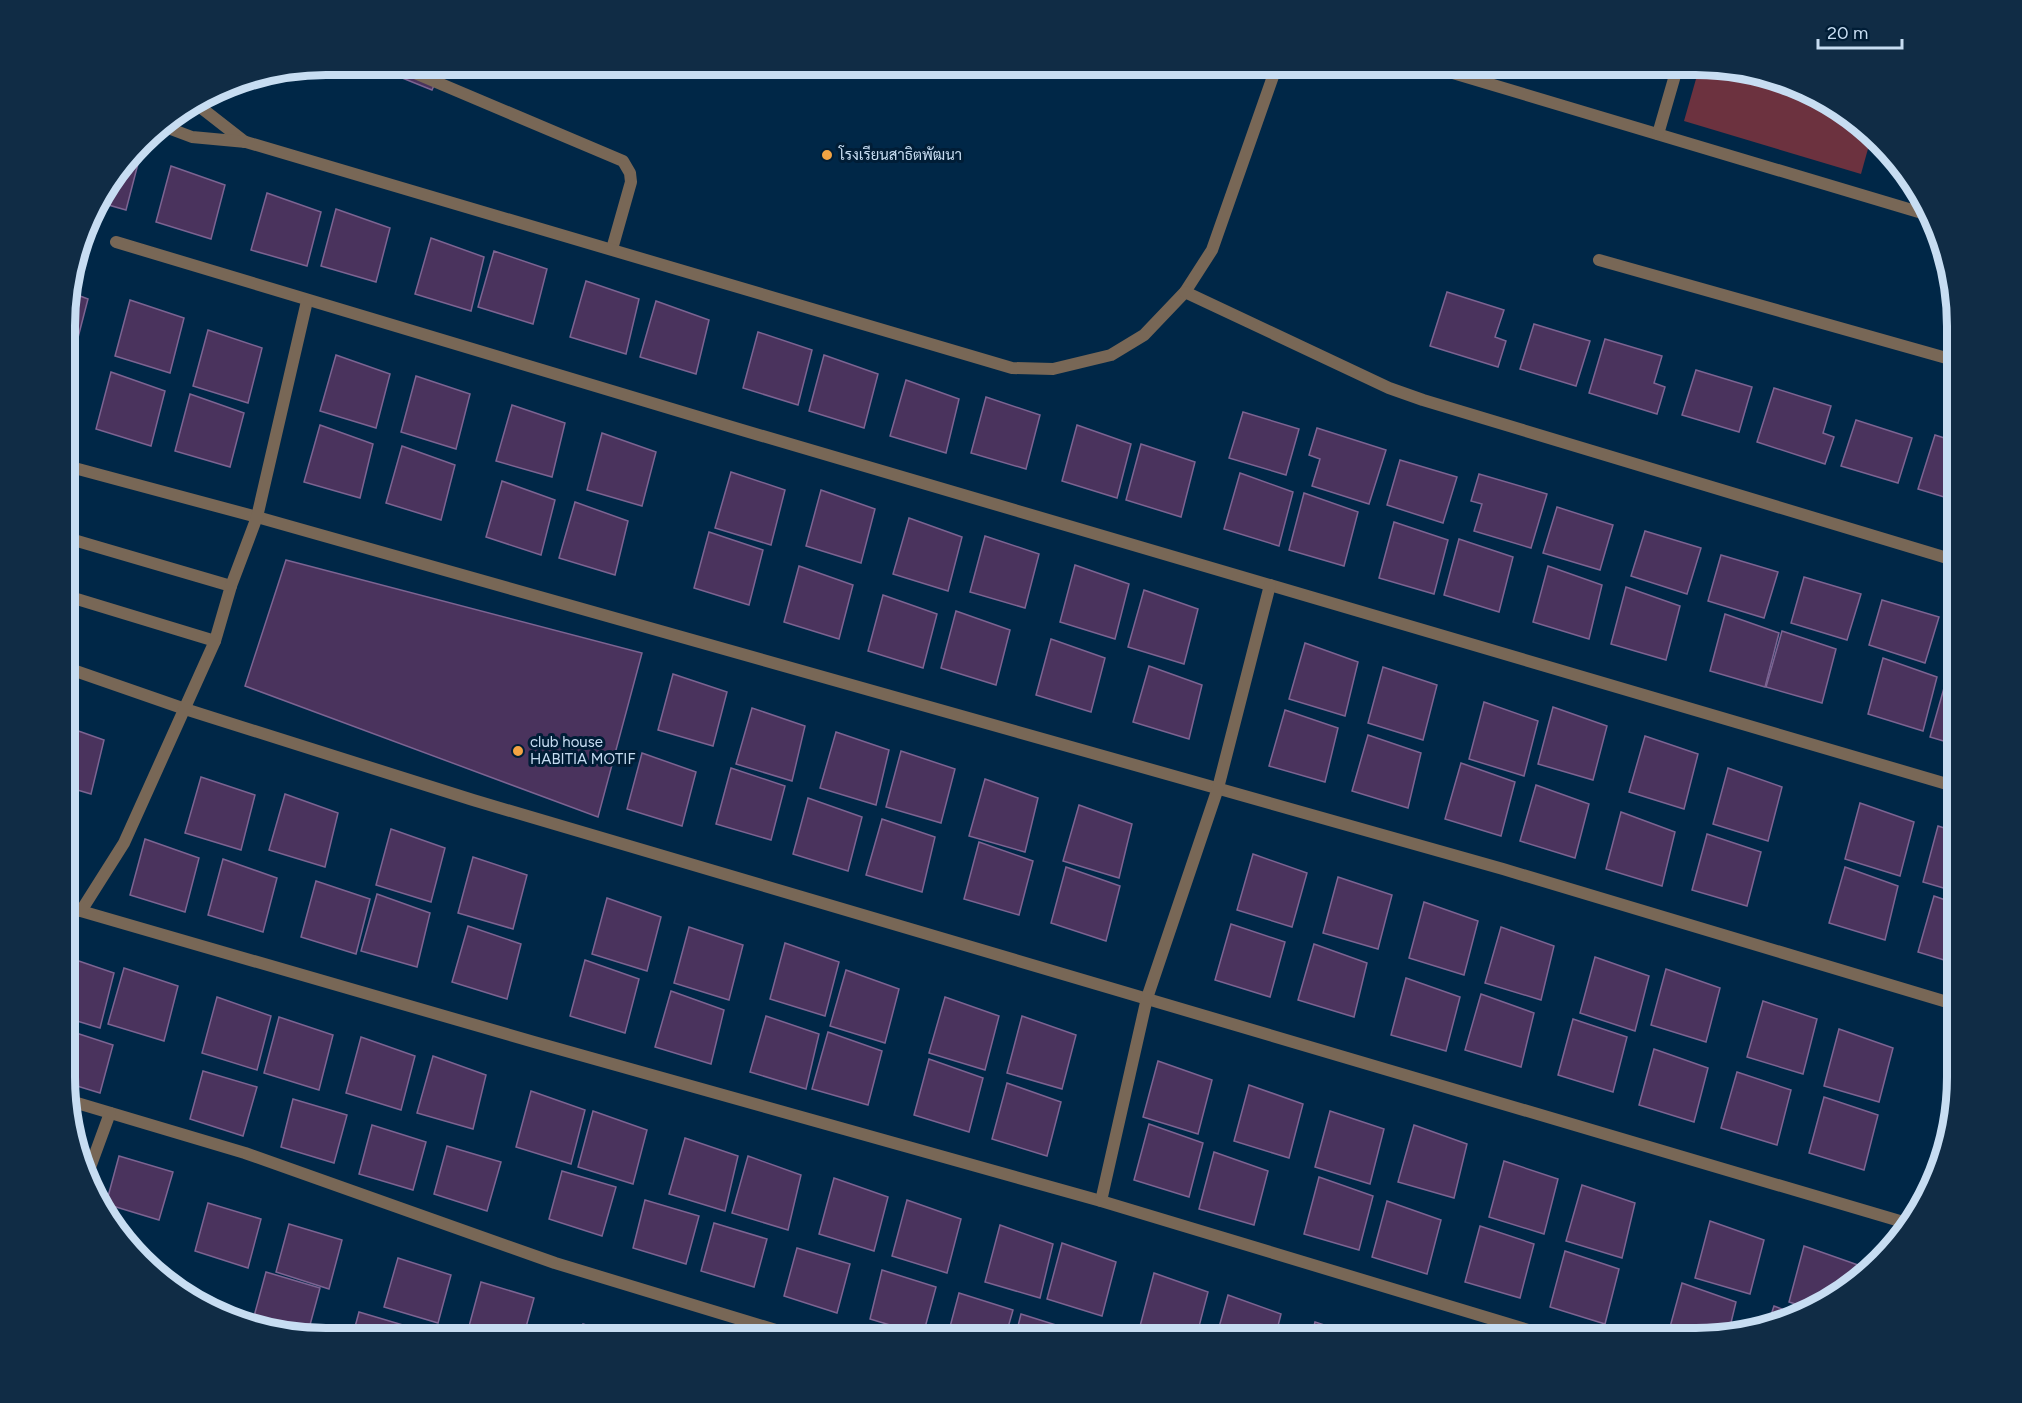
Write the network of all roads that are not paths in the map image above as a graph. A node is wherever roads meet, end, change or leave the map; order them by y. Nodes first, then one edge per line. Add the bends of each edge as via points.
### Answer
1 (422, 75) edge
2 (1273, 75) edge
3 (1460, 75) edge
4 (1675, 75) edge
5 (202, 108) edge
6 (170, 129) edge
7 (1658, 134) junction
8 (246, 142) junction
9 (1920, 212) edge
10 (116, 242) dead end
11 (612, 249) junction
12 (1599, 260) dead end
13 (1185, 292) junction
14 (307, 301) junction
15 (1947, 358) edge
16 (75, 468) edge
17 (257, 517) junction
18 (75, 540) edge
19 (1947, 558) edge
20 (1270, 585) junction
21 (231, 586) junction
22 (75, 598) edge
23 (215, 641) junction
24 (75, 671) edge
25 (185, 709) junction
26 (1947, 784) edge
27 (1218, 788) junction
28 (75, 909) edge
29 (81, 911) junction
30 (1147, 998) junction
31 (1947, 1002) edge
32 (77, 1103) edge
33 (110, 1113) junction
34 (91, 1165) edge
35 (1101, 1201) junction
36 (1902, 1221) edge
37 (769, 1328) edge
38 (1523, 1328) edge

1 - 11 street via 622,161 631,182
2 - 13 street via 1212,250
3 - 7 street
4 - 7 street
5 - 8 street
6 - 8 street via 192,137
7 - 9 street
8 - 11 street
10 - 14 street
11 - 13 street via 1012,368 1053,369 1112,355 1144,335
12 - 15 street
13 - 19 street via 1389,388 1423,400
14 - 17 street
14 - 20 street
16 - 17 street
17 - 21 street
17 - 27 street
18 - 21 street
20 - 26 street
20 - 27 street
21 - 23 street
22 - 23 street
23 - 25 street
24 - 25 street
25 - 29 street via 124,843
25 - 30 street via 473,800
27 - 30 street
27 - 31 street
28 - 29 street
29 - 35 street
30 - 35 street
30 - 36 street
32 - 33 street
33 - 34 street
33 - 37 street via 245,1153 555,1263
35 - 38 street

